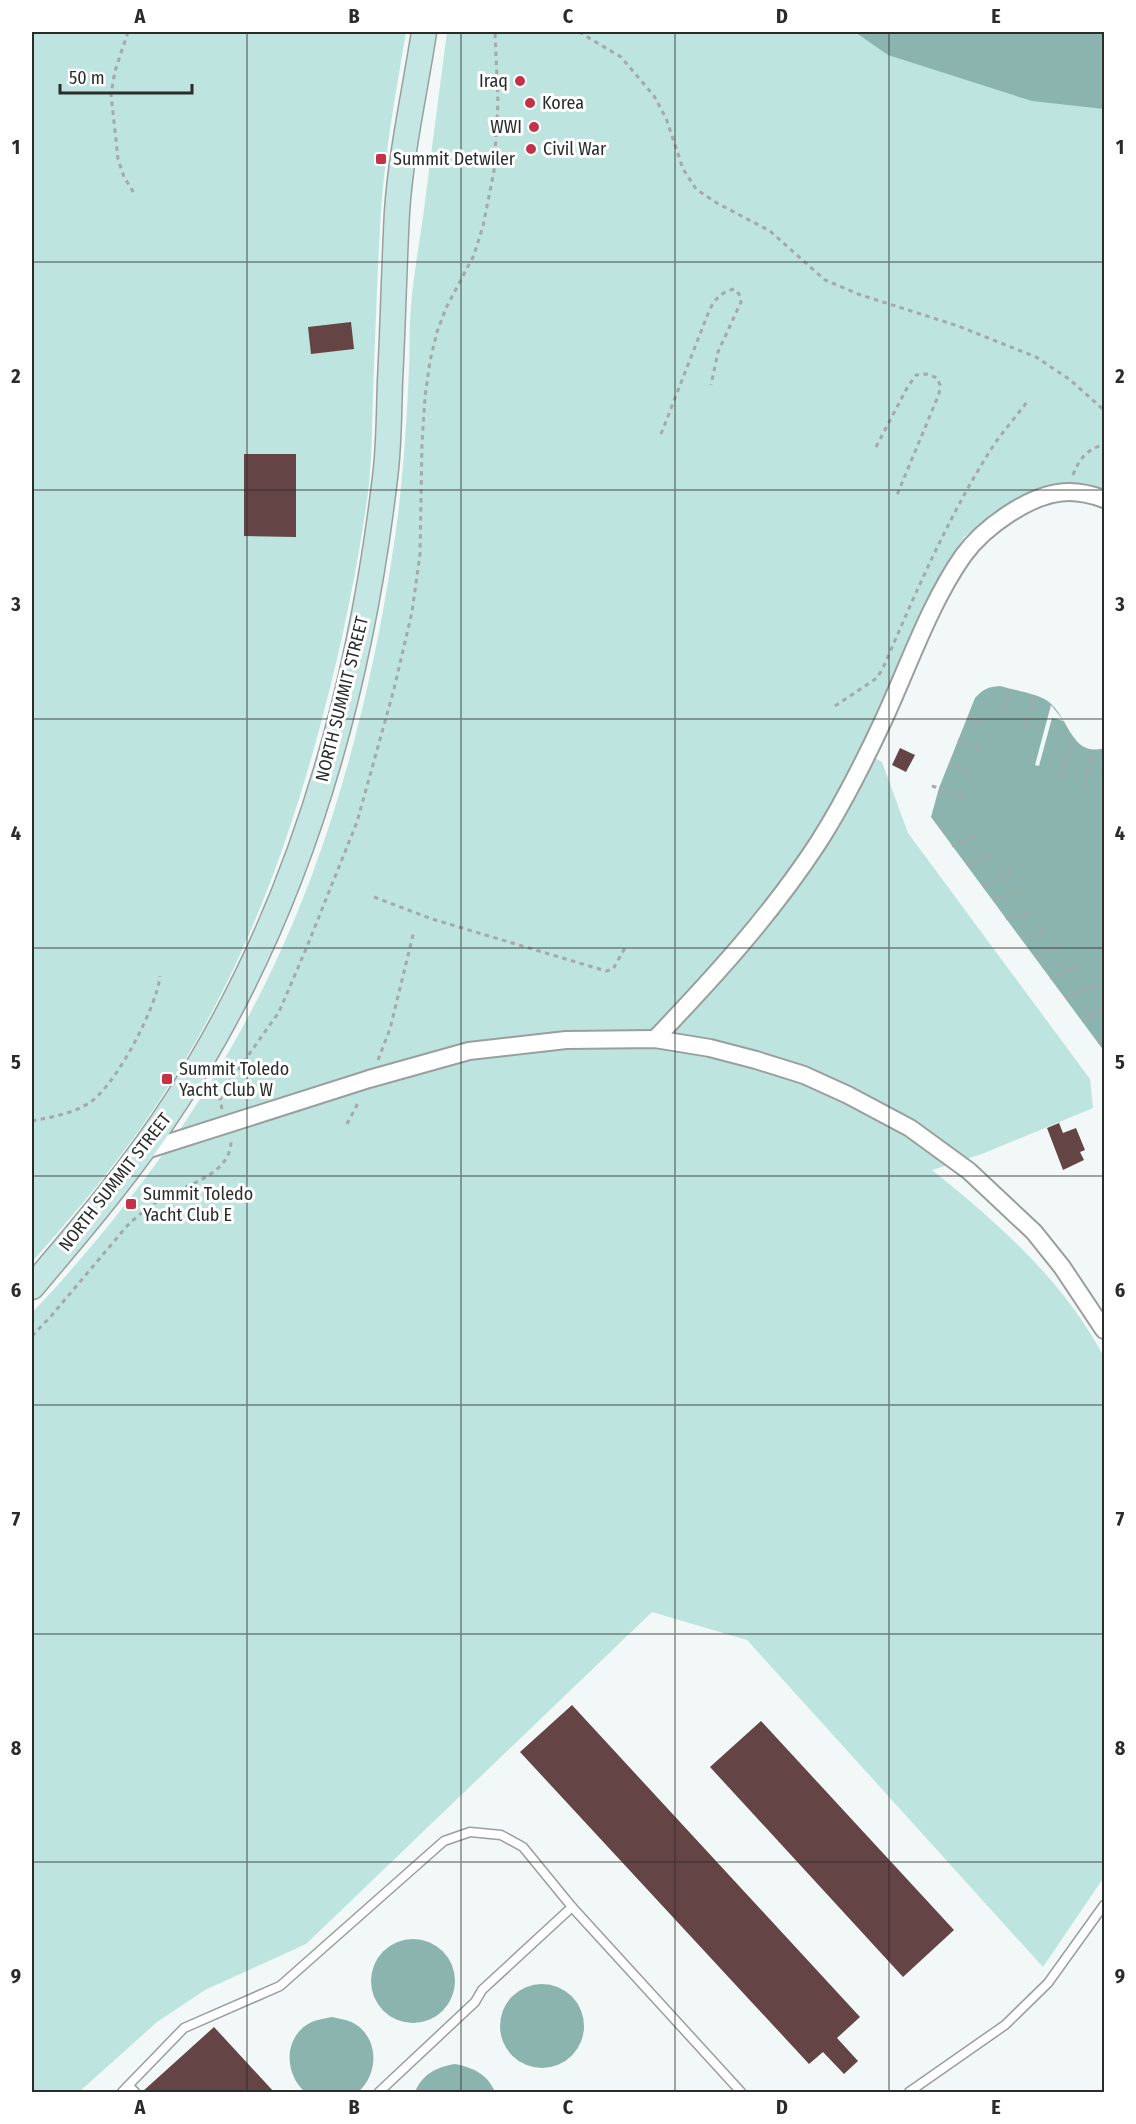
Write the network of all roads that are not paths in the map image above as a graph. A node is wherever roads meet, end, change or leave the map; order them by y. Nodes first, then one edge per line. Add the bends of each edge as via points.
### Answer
1 (424, 32) edge
2 (1104, 499) edge
3 (655, 1039) junction
4 (143, 1151) junction
5 (32, 1287) edge
6 (1104, 1329) edge
7 (1104, 1905) edge
8 (573, 1907) junction
9 (128, 2090) edge
10 (379, 2092) edge
11 (741, 2092) edge
12 (909, 2092) edge

1 - 4 main road, NORTH SUMMIT STREET via 398,208 386,465 350,682 310,822 274,919 227,1016
2 - 3 street via 1068,492 1046,496 1001,519 963,555 939,595 854,783 817,844 755,929
3 - 4 street via 566,1040 469,1051
3 - 6 street via 710,1048 804,1076 910,1128 969,1171 1034,1232
4 - 5 main road, NORTH SUMMIT STREET
7 - 12 lane via 1048,1983 1005,2025
8 - 9 lane via 523,1847 501,1835 470,1832 444,1841 280,1986 184,2028
8 - 10 lane
8 - 11 lane

